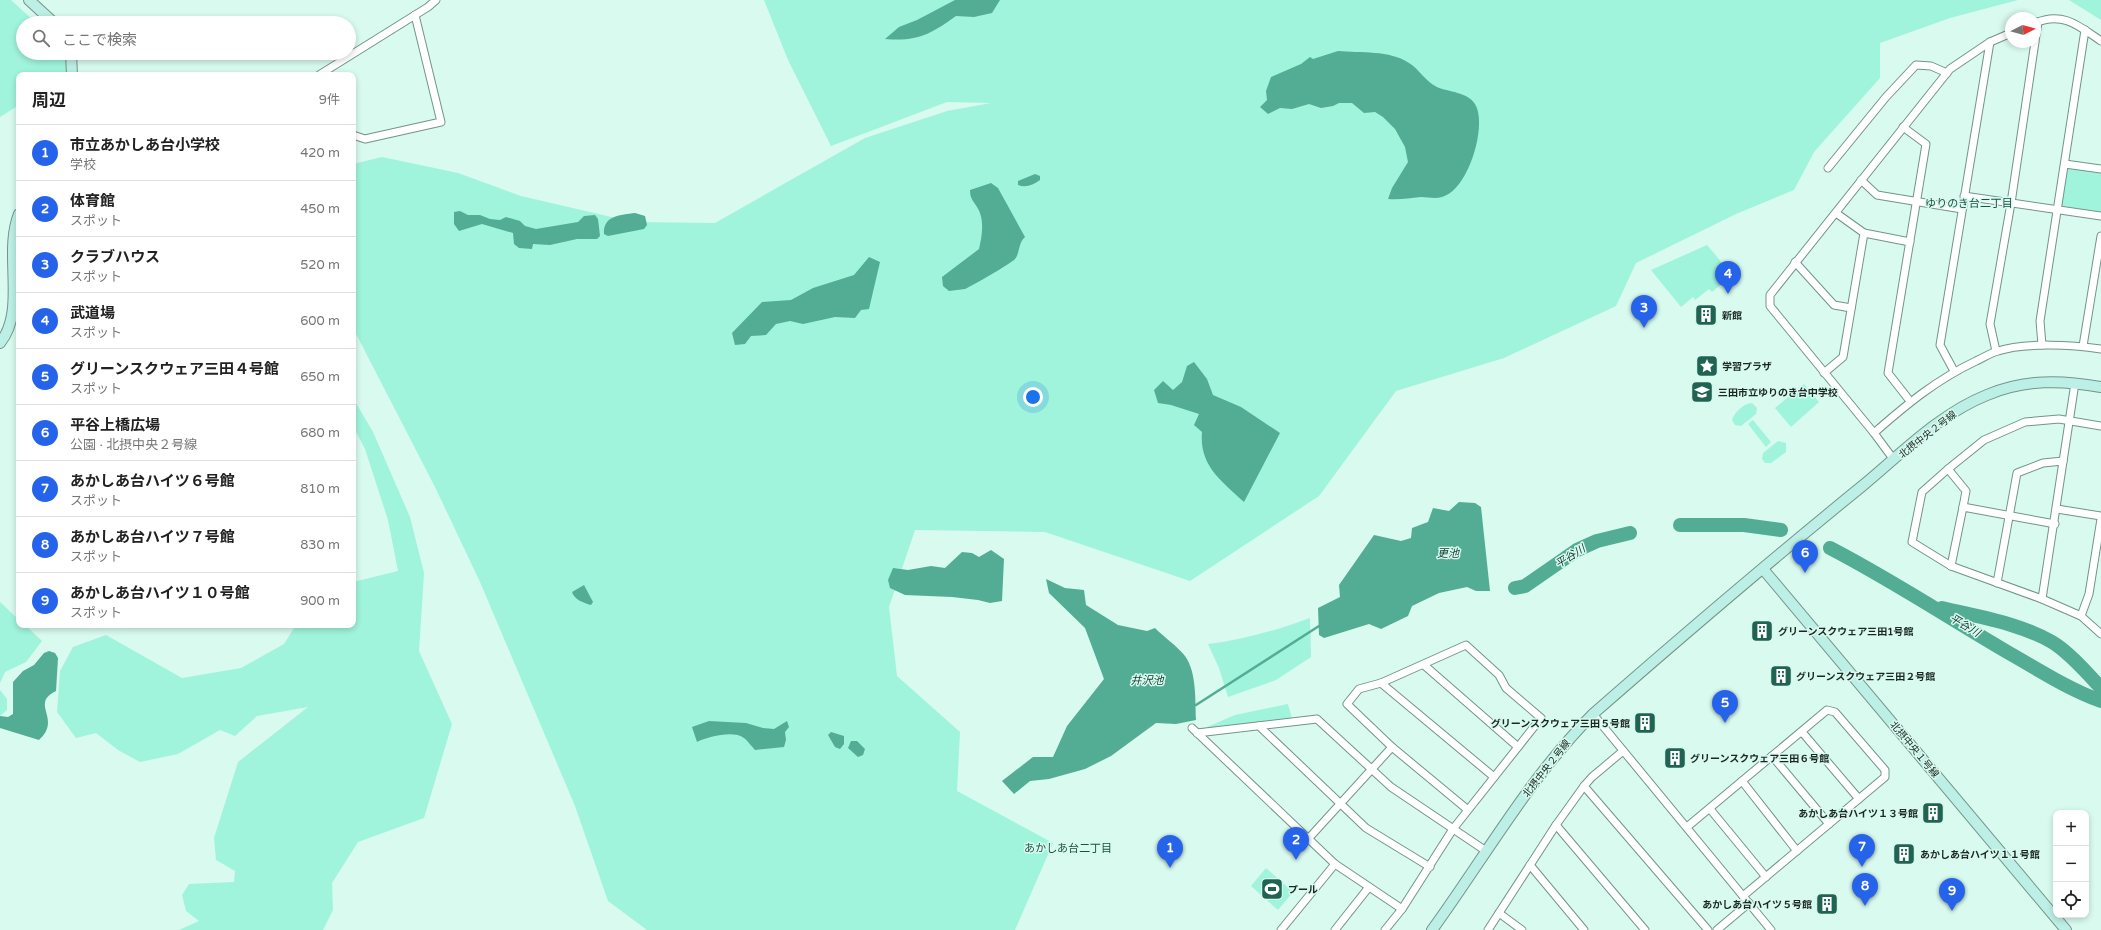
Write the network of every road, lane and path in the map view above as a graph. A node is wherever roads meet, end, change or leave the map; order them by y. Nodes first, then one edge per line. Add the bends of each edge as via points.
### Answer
1 (29, 0) edge
2 (436, 0) edge
3 (415, 15) junction
4 (46, 16) edge
5 (2041, 21) edge
6 (2085, 30) junction
7 (2005, 36) edge
8 (2101, 41) edge
9 (1990, 42) junction
10 (2034, 48) edge
11 (356, 52) edge
12 (71, 60) edge
13 (343, 60) edge
14 (72, 72) edge
15 (324, 72) edge
16 (1947, 73) junction
17 (1903, 127) junction
18 (356, 136) edge
19 (2065, 164) junction
20 (1828, 168) dead end
21 (2101, 169) edge
22 (1861, 180) junction
23 (1964, 196) junction
24 (1917, 202) junction
25 (2011, 203) junction
26 (1962, 209) junction
27 (2058, 209) junction
28 (1836, 213) junction
29 (2101, 216) edge
30 (16, 221) edge
31 (1864, 233) junction
32 (2101, 236) edge
33 (1910, 242) junction
34 (1795, 262) junction
35 (1851, 308) junction
36 (0, 343) edge
37 (2042, 345) junction
38 (2083, 346) junction
39 (2101, 349) edge
40 (1996, 351) junction
41 (1954, 371) junction
42 (1824, 373) junction
43 (2075, 382) junction
44 (2101, 387) edge
45 (1910, 401) junction
46 (2069, 420) junction
47 (2101, 426) edge
48 (1874, 433) junction
49 (1894, 460) junction
50 (2063, 461) junction
51 (1948, 469) junction
52 (1962, 507) junction
53 (2057, 509) junction
54 (2010, 516) junction
55 (2101, 516) edge
56 (2101, 520) edge
57 (2055, 524) junction
58 (1951, 566) junction
59 (1763, 569) junction
60 (1997, 583) junction
61 (2042, 599) junction
62 (2081, 616) junction
63 (2101, 634) edge
64 (1424, 665) junction
65 (1381, 683) junction
66 (1592, 714) junction
67 (1259, 726) junction
68 (1802, 732) junction
69 (1392, 747) junction
70 (1518, 747) junction
71 (1623, 751) junction
72 (1772, 756) junction
73 (1372, 768) junction
74 (1494, 777) junction
75 (1742, 781) junction
76 (1584, 786) junction
77 (1859, 799) junction
78 (1340, 804) junction
79 (1710, 809) junction
80 (1468, 810) junction
81 (1829, 824) junction
82 (1556, 825) junction
83 (1687, 826) junction
84 (1453, 829) junction
85 (1309, 838) junction
86 (1797, 850) junction
87 (1486, 851) junction
88 (1335, 864) junction
89 (1530, 865) junction
90 (1430, 866) junction
91 (1766, 877) junction
92 (1369, 887) junction
93 (1743, 896) junction
94 (1749, 903) junction
95 (1402, 909) junction
96 (1499, 913) junction
97 (1286, 929) edge
98 (1335, 930) edge
99 (1385, 930) edge
100 (1432, 930) edge
101 (1488, 930) edge
102 (1522, 930) edge
103 (1584, 930) edge
104 (1645, 930) edge
105 (1708, 930) edge
106 (1717, 930) edge
107 (1771, 930) edge
108 (2066, 930) edge

1 - 4 street
2 - 3 street
3 - 11 street
3 - 18 street via 440,122 365,139
5 - 6 street via 2050,18 2072,21
6 - 8 street
6 - 19 street
7 - 9 street
9 - 16 street via 1961,60
9 - 23 street
10 - 25 street
12 - 14 street
13 - 15 street
16 - 17 street
16 - 20 street via 1931,66 1916,65 1886,97
17 - 22 street
17 - 24 street via 1926,144
19 - 21 street
19 - 27 street
22 - 24 street via 1877,195
22 - 28 street
23 - 25 street
23 - 26 street
24 - 26 street
24 - 33 street
25 - 27 street
25 - 40 street via 1990,324
26 - 41 street via 1940,345
27 - 29 street
27 - 37 street via 2040,321
28 - 31 street
28 - 34 street
30 - 36 street via 12,243 13,309 10,324
31 - 33 street
31 - 35 street
32 - 38 street
33 - 45 street via 1888,373
34 - 35 street via 1834,305
34 - 42 street via 1770,295 1770,306
35 - 42 street via 1843,357
37 - 38 street
37 - 40 street
38 - 39 street
40 - 41 street
41 - 45 street
42 - 48 street
43 - 44 street, 北摂中央２号線
43 - 46 street
43 - 49 street, 北摂中央２号線 via 2035,382 1986,395 1947,416
45 - 48 street
46 - 47 street
46 - 50 street
46 - 51 street via 2025,422 1984,440
48 - 49 street
49 - 59 street, 北摂中央２号線
50 - 53 street
50 - 54 street via 2043,463 2017,473
51 - 52 street via 1966,491
51 - 58 street via 1922,492 1912,542
52 - 54 street
52 - 58 street
53 - 55 street
53 - 57 street
54 - 57 street
54 - 60 street
56 - 62 street via 2088,594
57 - 61 street
58 - 60 street
59 - 66 street, 北摂中央２号線
59 - 108 street, 北摂中央１号線
60 - 61 street
61 - 62 street
62 - 63 street
64 - 65 street
64 - 70 street
64 - 70 street via 1466,645 1499,675 1506,688 1541,718
65 - 69 street via 1359,689 1347,704
65 - 74 street
66 - 71 street
66 - 87 street, 北摂中央２号線 via 1566,740 1538,776
67 - 73 street via 1317,719
67 - 78 street
67 - 85 street via 1195,731
68 - 72 street
68 - 77 street
68 - 77 street via 1827,710 1835,712 1885,770 1885,777
69 - 73 street
69 - 80 street
70 - 74 street
71 - 76 street
71 - 83 street
72 - 75 street
72 - 81 street
73 - 78 street
73 - 84 street via 1392,787
74 - 80 street
75 - 79 street
75 - 86 street
76 - 82 street
76 - 105 street
77 - 81 street
78 - 85 street
78 - 90 street via 1366,828
79 - 83 street
79 - 91 street
80 - 84 street
81 - 86 street
82 - 89 street
82 - 104 street
83 - 93 street
84 - 87 street
84 - 90 street
85 - 88 street
86 - 91 street
87 - 100 street, 北摂中央２号線
88 - 92 street
88 - 97 street
89 - 96 street
89 - 103 street
90 - 95 street
91 - 93 street
92 - 95 street
92 - 98 street
93 - 94 street
94 - 106 street
94 - 107 street
95 - 99 street
96 - 101 street
96 - 102 street

